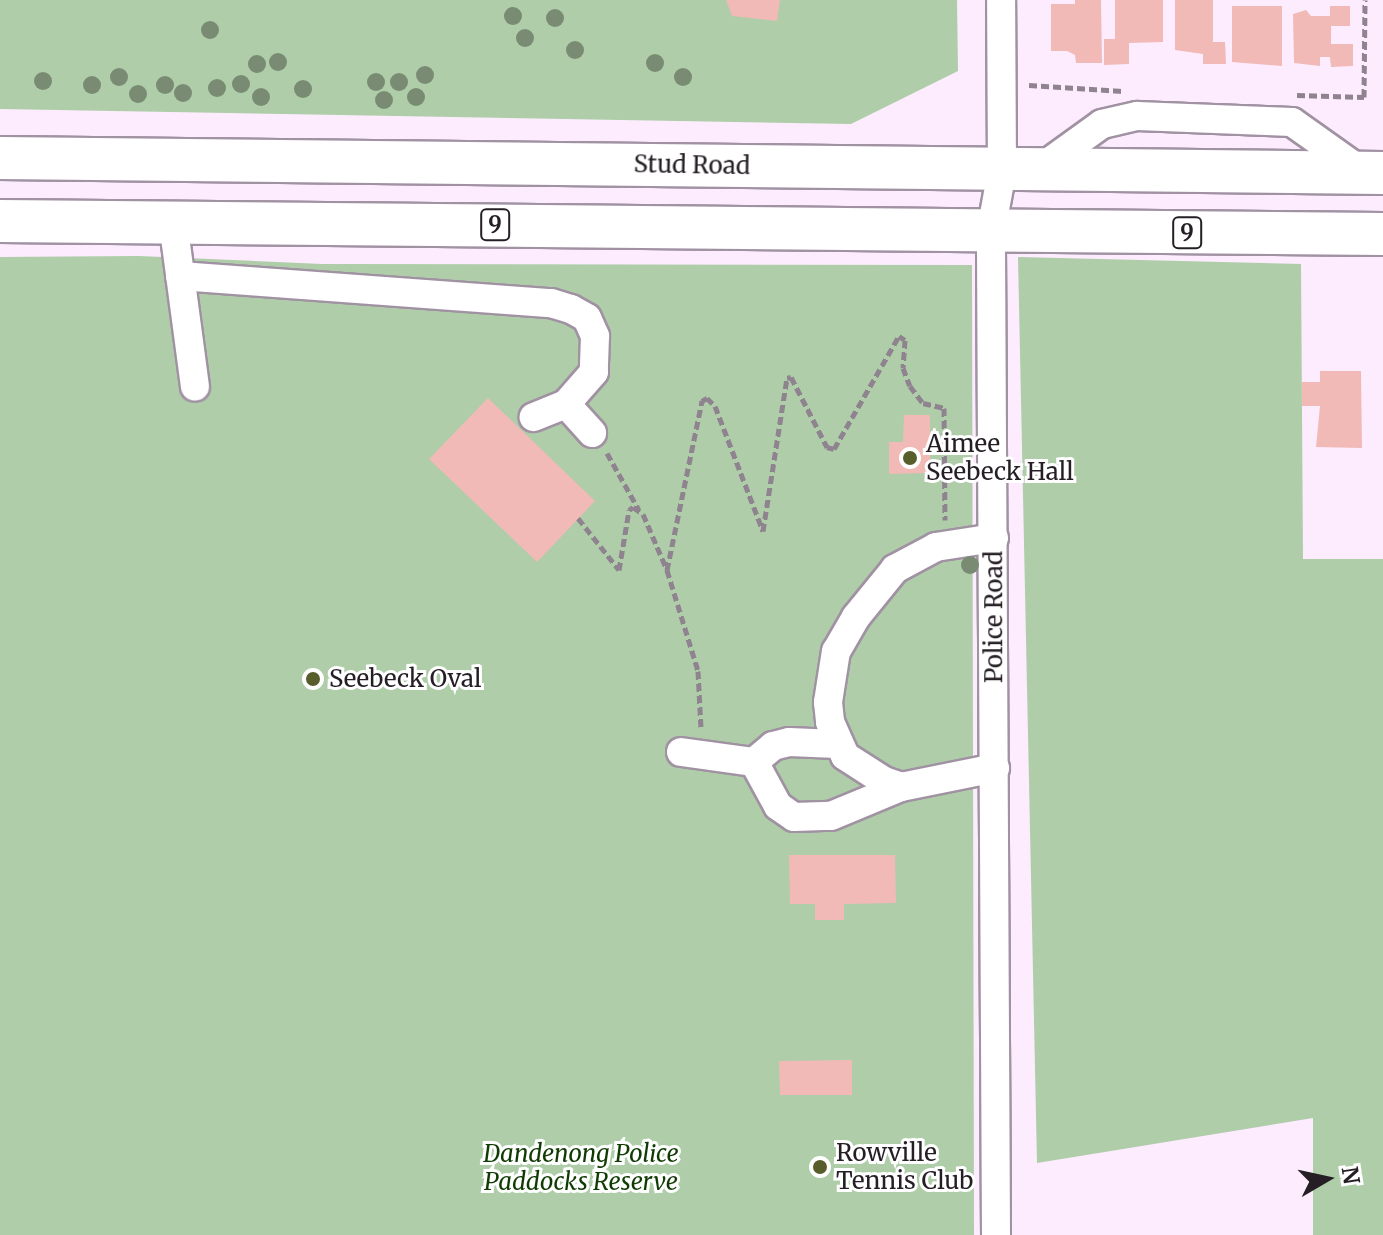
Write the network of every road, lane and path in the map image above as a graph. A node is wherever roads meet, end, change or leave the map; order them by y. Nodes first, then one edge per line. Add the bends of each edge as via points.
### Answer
1 (1001, 0) edge
2 (1365, 0) edge
3 (1364, 97) dead end
4 (0, 158) edge
5 (152, 159) junction
6 (1020, 170) junction
7 (1374, 173) edge
8 (0, 221) edge
9 (173, 222) junction
10 (991, 231) junction
11 (1383, 234) edge
12 (180, 276) junction
13 (195, 387) dead end
14 (566, 404) junction
15 (533, 417) dead end
16 (592, 433) joint
17 (639, 511) junction
18 (578, 518) dead end
19 (994, 538) junction
20 (945, 545) junction
21 (667, 570) junction
22 (837, 744) junction
23 (691, 753) joint
24 (754, 762) junction
25 (995, 768) junction
26 (901, 787) junction
27 (996, 1235) edge

1 - 6 street, Police Road
2 - 3 path
4 - 5 highway, Stud Road
5 - 6 highway, Stud Road
5 - 9 highway
6 - 7 highway, Stud Road
6 - 7 street via 1102,124 1137,116 1292,122
6 - 10 street, Police Road
8 - 9 highway, 9
9 - 10 highway, 9
9 - 12 street
10 - 11 highway, 9
10 - 19 street, Police Road
12 - 13 street
12 - 14 street via 551,303 571,309 587,318 598,354 589,379
14 - 15 street
14 - 16 street
16 - 17 path via 617,466
17 - 18 path via 629,510 619,570
17 - 21 path
19 - 20 street
19 - 25 street, Police Road
20 - 21 path via 944,408 923,403 910,386 902,336 834,449 827,447 787,378 763,531 715,406 707,398 702,401
20 - 22 street via 912,556 895,569 845,634 836,651 828,702
21 - 23 path via 698,671
22 - 24 street via 789,742 773,746
22 - 26 street via 868,773
23 - 24 street
24 - 26 street via 778,806 794,817 831,816
25 - 26 street
25 - 27 street, Police Road

